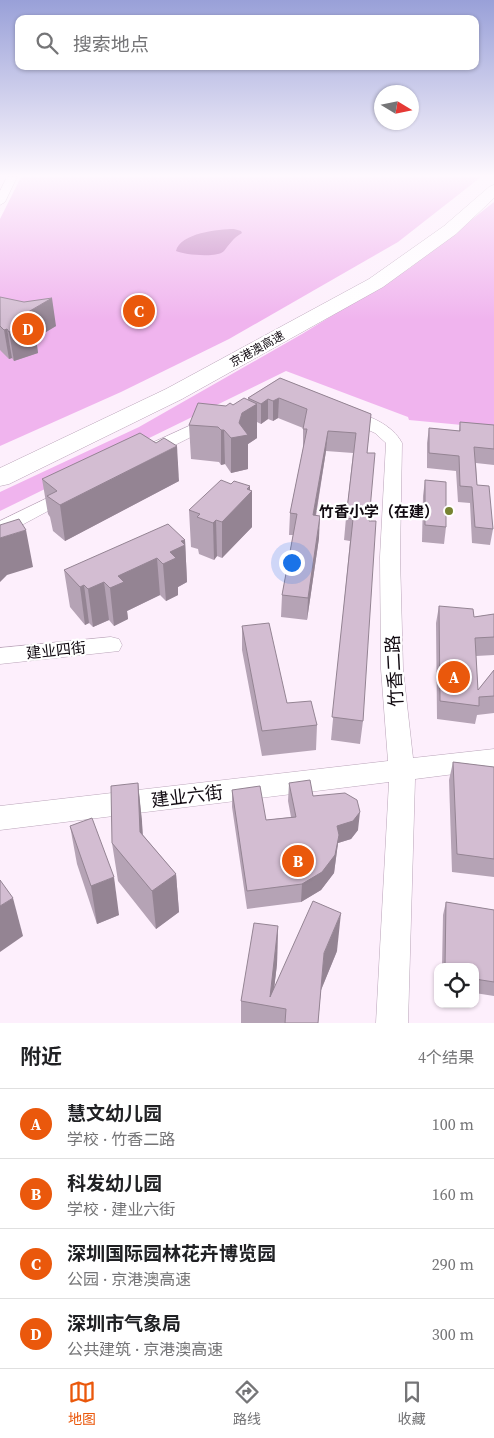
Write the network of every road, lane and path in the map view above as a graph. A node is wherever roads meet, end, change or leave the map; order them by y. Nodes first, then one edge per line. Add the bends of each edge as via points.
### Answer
1 (437, 225) edge
2 (456, 225) edge
3 (330, 406) edge
4 (226, 414) edge
5 (0, 458) edge
6 (130, 461) edge
7 (0, 478) edge
8 (87, 484) edge
9 (0, 529) edge
10 (111, 645) dead end
11 (0, 656) edge
12 (494, 759) edge
13 (402, 770) junction
14 (0, 818) edge
15 (392, 1023) edge

1 - 5 highway, 京港澳高速 via 404,253 197,366
2 - 7 highway, 京港澳高速 via 376,283 174,394
3 - 13 street, 竹香二路 via 383,431 392,437 394,443 390,557 392,669
4 - 6 street
8 - 9 street
10 - 11 street, 建业四街
12 - 13 street, 建业六街
13 - 14 street, 建业六街
13 - 15 street, 竹香二路

